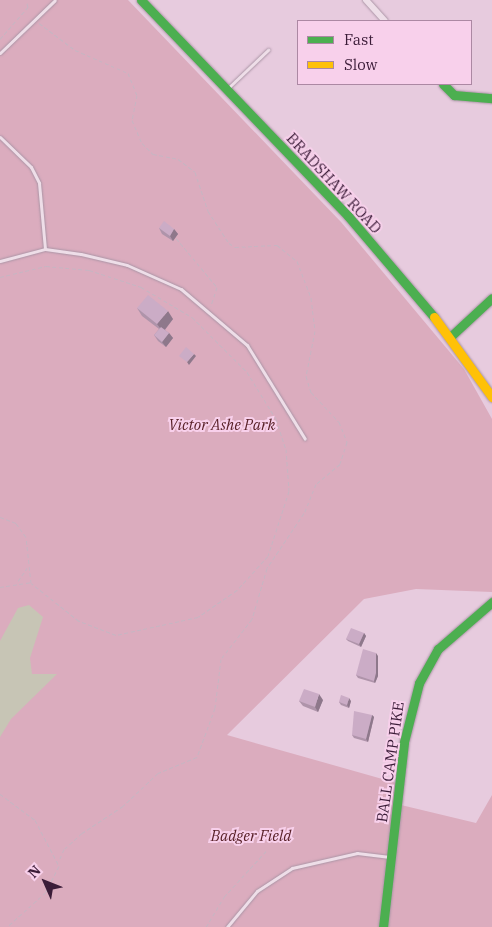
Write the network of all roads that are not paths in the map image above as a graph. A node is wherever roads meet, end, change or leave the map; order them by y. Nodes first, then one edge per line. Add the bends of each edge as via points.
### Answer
1 (56, 0) edge
2 (141, 0) edge
3 (366, 0) edge
4 (384, 20) edge
5 (268, 50) dead end
6 (0, 54) edge
7 (444, 85) edge
8 (226, 89) junction
9 (492, 98) edge
10 (0, 137) edge
11 (45, 249) junction
12 (0, 261) edge
13 (492, 298) edge
14 (450, 337) junction
15 (492, 397) edge
16 (305, 439) dead end
17 (492, 602) edge
18 (391, 857) junction
19 (227, 927) edge
20 (383, 927) edge

1 - 6 lane
2 - 8 street, BRADSHAW ROAD
3 - 4 street
5 - 8 lane
7 - 9 street via 454,95
8 - 14 street, BRADSHAW ROAD via 348,216
10 - 11 lane via 31,166 39,183
11 - 12 lane
11 - 16 lane via 127,265 181,290 247,344
13 - 14 street
14 - 15 street, BRADSHAW ROAD
17 - 18 street, BALL CAMP PIKE via 438,649 418,683 404,742
18 - 19 lane via 357,853 292,868 257,891
18 - 20 street, BALL CAMP PIKE

